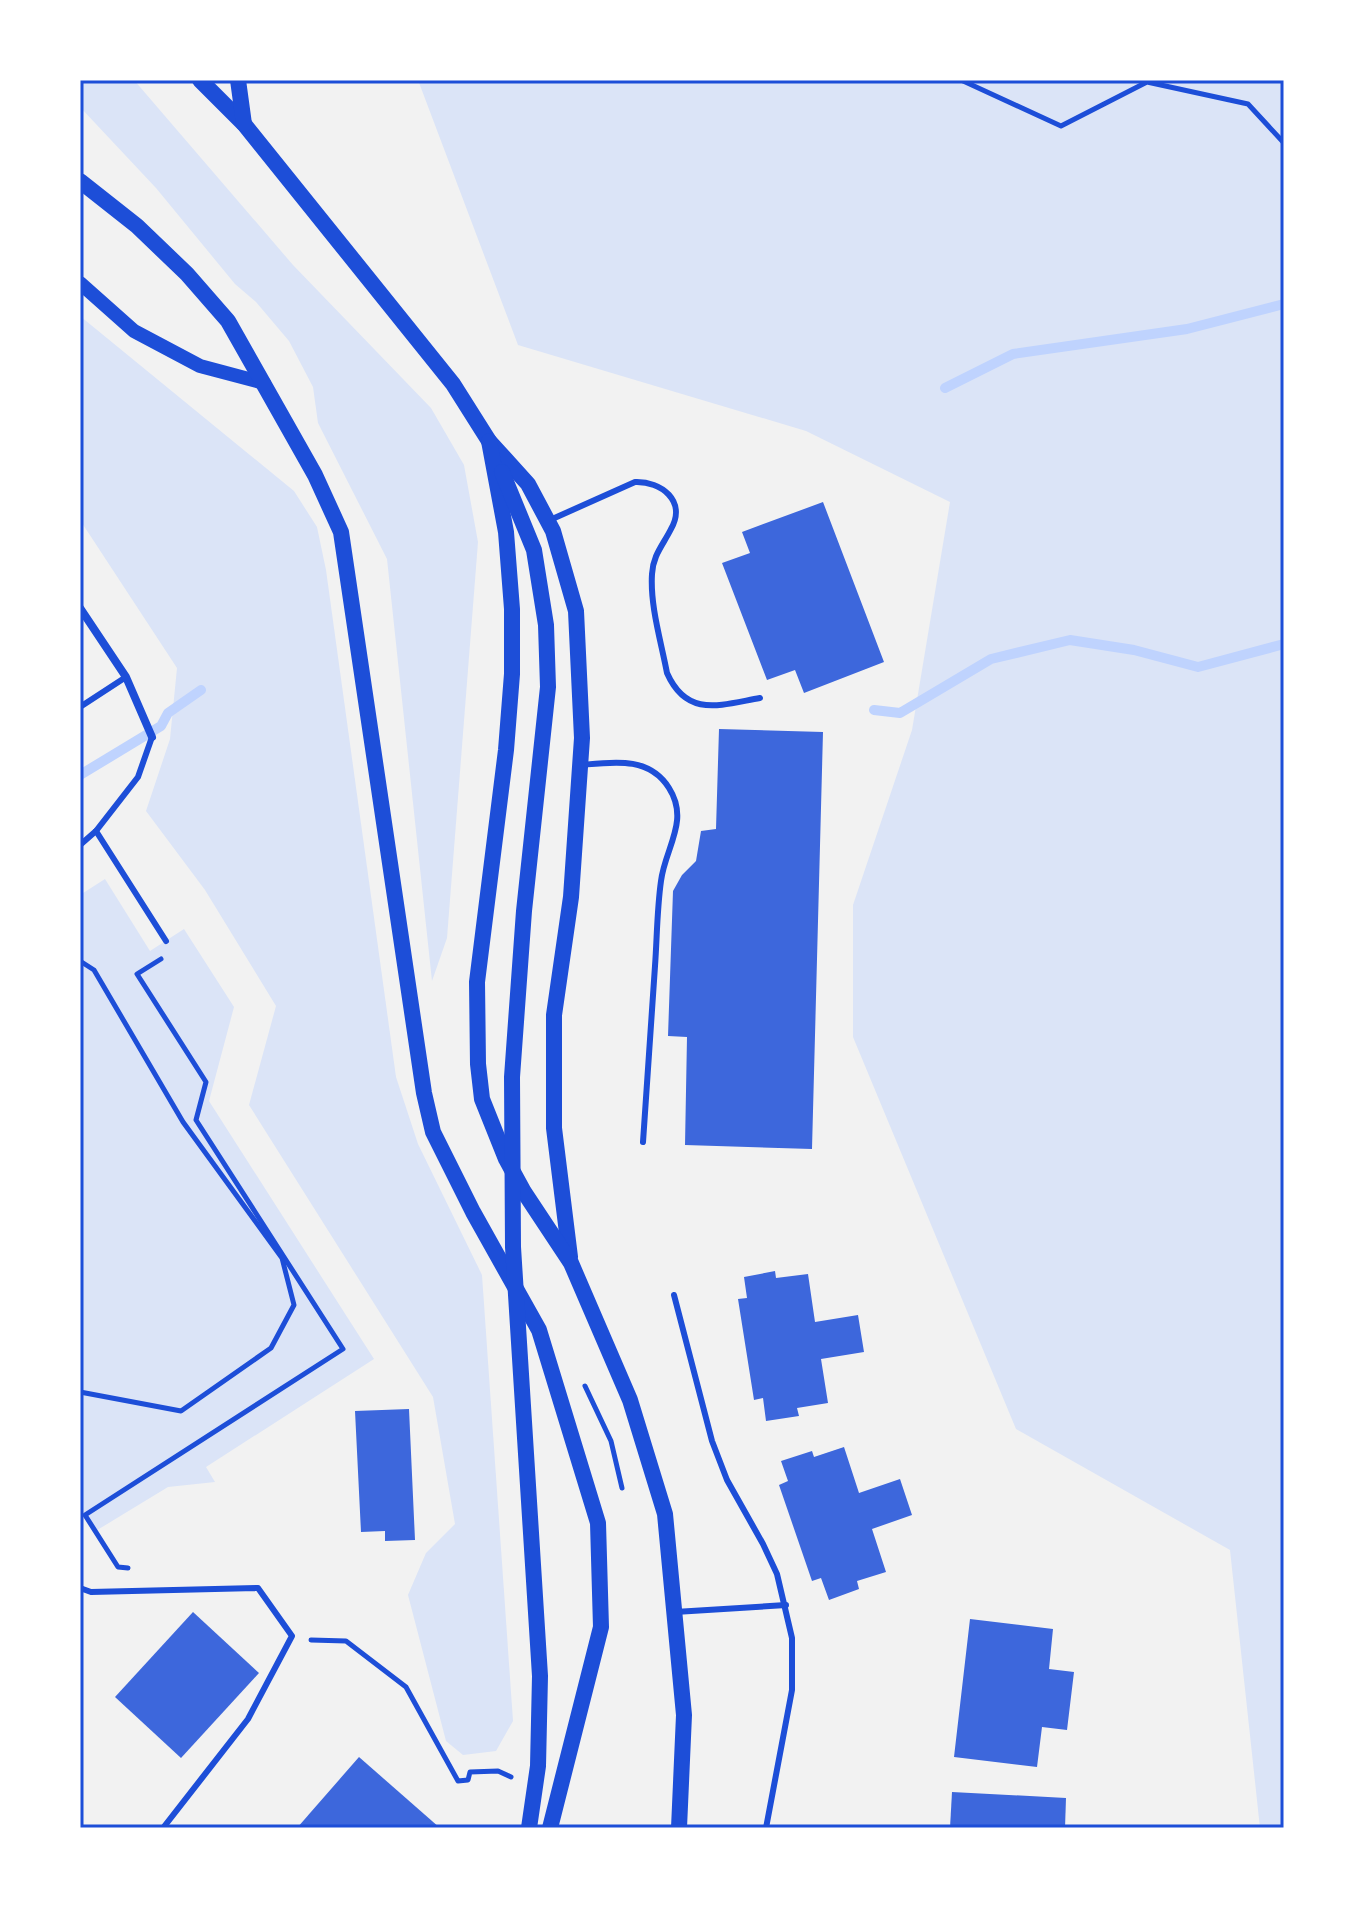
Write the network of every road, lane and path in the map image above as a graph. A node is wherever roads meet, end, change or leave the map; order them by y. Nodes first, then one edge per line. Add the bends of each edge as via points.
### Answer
1 (200, 80) edge
2 (238, 80) edge
3 (961, 80) edge
4 (244, 124) junction
5 (1284, 143) edge
6 (80, 181) edge
7 (80, 283) edge
8 (264, 383) junction
9 (489, 441) junction
10 (547, 522) junction
11 (80, 608) edge
12 (126, 677) junction
13 (760, 698) dead end
14 (80, 707) edge
15 (152, 737) joint
16 (580, 765) junction
17 (96, 831) junction
18 (80, 845) edge
19 (166, 941) joint
20 (80, 961) edge
21 (643, 1142) dead end
22 (571, 1263) junction
23 (674, 1295) dead end
24 (80, 1392) edge
25 (133, 1568) dead end
26 (80, 1588) edge
27 (786, 1605) junction
28 (675, 1612) junction
29 (308, 1640) dead end
30 (522, 1782) dead end
31 (560, 1790) junction
32 (163, 1828) edge
33 (529, 1828) edge
34 (550, 1828) edge
35 (560, 1828) edge
36 (679, 1828) edge
37 (766, 1828) edge

1 - 4 main road
2 - 4 main road
3 - 5 path via 1061,126 1147,82 1248,104
4 - 9 main road via 453,384
6 - 8 main road via 187,274 228,321
7 - 8 street via 134,331 200,366
8 - 31 main road via 341,532 433,1132 539,1330 598,1523 601,1627
9 - 10 main road via 528,484
9 - 22 main road via 506,532 512,674 477,982 478,1064 482,1099 506,1159
9 - 33 main road via 534,550 546,625 548,687 524,911 511,1125 513,1247 540,1676 538,1766
10 - 13 lane via 635,482 659,485 675,513 652,570 672,684 688,700 710,707
10 - 16 main road via 576,611
11 - 12 street
12 - 14 lane
12 - 15 street
15 - 17 lane via 138,777
16 - 21 lane via 616,762 646,768 669,788 678,815 661,877
16 - 22 main road via 571,897 554,1015 554,1128
17 - 18 lane
17 - 19 lane
19 - 25 path via 173,952 137,974 206,1082 196,1120 343,1349 85,1515 118,1567
20 - 24 path via 94,970 183,1122 282,1258 294,1305 271,1348 181,1411
22 - 28 main road via 630,1400 665,1514
23 - 27 lane via 712,1441 777,1574
26 - 32 lane via 258,1588 292,1636 248,1719
27 - 28 lane
27 - 37 lane via 792,1690
28 - 36 main road via 684,1715
29 - 30 path via 346,1641 406,1687 458,1781 468,1780 470,1772 498,1771
31 - 34 main road
31 - 35 main road

